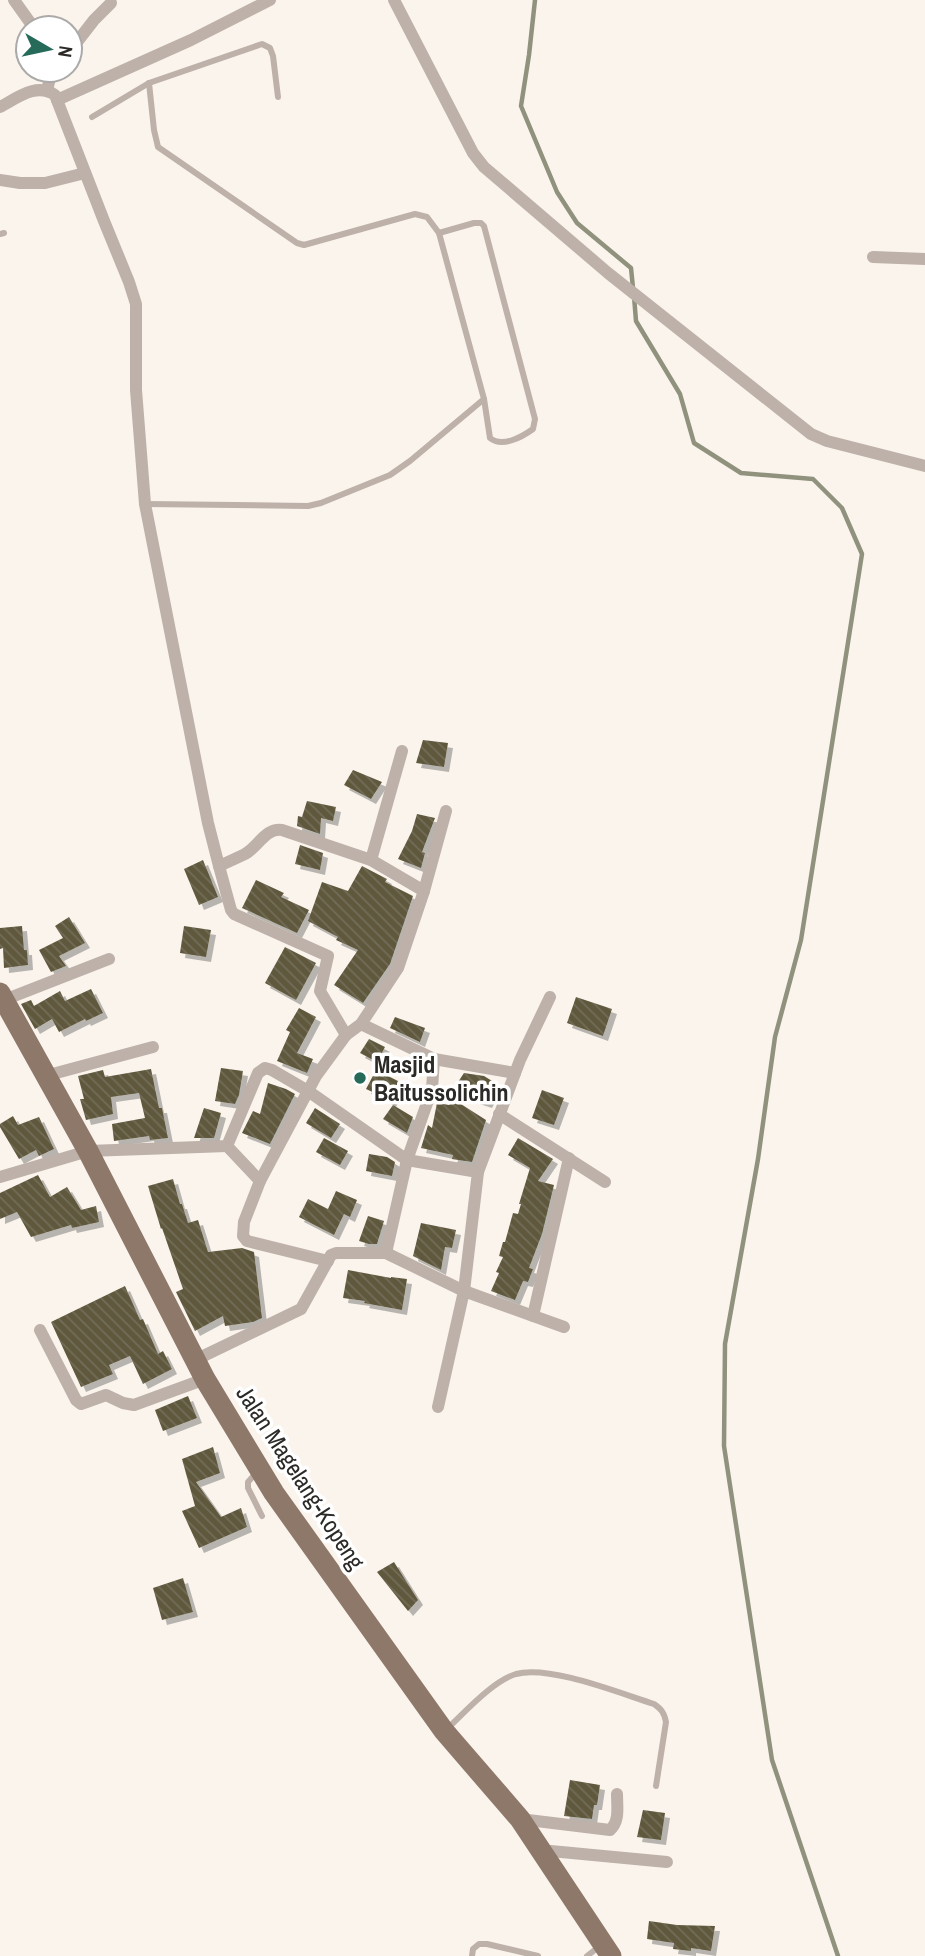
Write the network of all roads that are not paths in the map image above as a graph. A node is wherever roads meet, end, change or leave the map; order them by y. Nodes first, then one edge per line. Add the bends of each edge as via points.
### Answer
1 (270, 0) edge
2 (394, 0) edge
3 (111, 3) dead end
4 (84, 33) edge
5 (149, 83) junction
6 (48, 84) edge
7 (47, 90) junction
8 (278, 97) dead end
9 (57, 100) junction
10 (0, 107) edge
11 (92, 117) dead end
12 (85, 173) junction
13 (0, 180) edge
14 (439, 233) junction
15 (873, 257) dead end
16 (925, 259) edge
17 (484, 400) junction
18 (925, 466) edge
19 (145, 504) junction
20 (402, 751) dead end
21 (446, 811) dead end
22 (372, 860) junction
23 (219, 866) junction
24 (424, 891) junction
25 (109, 959) dead end
26 (2, 997) edge
27 (550, 997) dead end
28 (361, 1024) junction
29 (346, 1035) junction
30 (153, 1047) dead end
31 (434, 1059) junction
32 (515, 1073) junction
33 (45, 1076) junction
34 (308, 1091) junction
35 (499, 1114) junction
36 (227, 1146) junction
37 (88, 1151) junction
38 (569, 1158) junction
39 (407, 1160) junction
40 (478, 1172) junction
41 (0, 1177) edge
42 (260, 1181) junction
43 (606, 1182) dead end
44 (386, 1253) junction
45 (328, 1261) junction
46 (464, 1291) junction
47 (533, 1316) junction
48 (564, 1327) dead end
49 (40, 1330) dead end
50 (200, 1369) junction
51 (438, 1407) dead end
52 (261, 1469) junction
53 (262, 1516) dead end
54 (444, 1731) junction
55 (656, 1786) dead end
56 (617, 1794) dead end
57 (520, 1819) junction
58 (541, 1850) junction
59 (667, 1862) dead end
60 (600, 1952) edge
61 (472, 1956) edge
62 (538, 1956) edge

1 - 9 street
2 - 18 street via 477,160 608,273 811,434
3 - 4 street
5 - 8 lane via 262,44 270,48
5 - 11 lane
5 - 14 lane via 158,147 297,243 304,245 415,214 427,217
6 - 7 street
7 - 9 street
7 - 10 street via 33,90
9 - 12 street
12 - 13 street via 45,183
12 - 19 street via 136,304 136,390
14 - 17 lane
14 - 17 lane via 474,223 484,226 535,419 533,429 495,442 490,438
15 - 16 street
17 - 19 lane via 390,475 321,503
19 - 23 street
20 - 22 street
21 - 24 street
22 - 23 street via 275,829 247,853
22 - 24 street
23 - 29 street via 234,914 328,956 320,991
24 - 28 street via 398,968
25 - 26 street
26 - 33 main road, Jalan Magelang-Kopeng
27 - 32 street
28 - 29 street
28 - 31 street
29 - 34 street
30 - 33 street
31 - 32 street
31 - 39 street via 432,1089
32 - 35 street
33 - 37 main road, Jalan Magelang-Kopeng
34 - 36 street via 271,1070 262,1070
34 - 39 street
34 - 42 street
35 - 38 street
35 - 40 street
36 - 37 street
36 - 42 street
37 - 41 street
37 - 50 main road, Jalan Magelang-Kopeng
38 - 43 street
38 - 47 street
39 - 40 street
39 - 44 street
40 - 46 street
42 - 45 street via 244,1222 247,1241
44 - 45 street via 336,1253
44 - 46 street
45 - 50 street via 301,1309
46 - 47 street
46 - 51 street
47 - 48 street
49 - 50 street via 82,1404 106,1395 134,1405
50 - 52 main road, Jalan Magelang-Kopeng
52 - 53 lane via 250,1477 248,1488
52 - 54 main road, Jalan Magelang-Kopeng
54 - 55 lane via 499,1683 516,1675 558,1674 661,1709 666,1721
54 - 57 main road, Jalan Magelang-Kopeng
56 - 57 street via 617,1820 610,1830
57 - 58 main road, Jalan Magelang-Kopeng
58 - 59 street
58 - 60 main road, Jalan Magelang-Kopeng
61 - 62 lane via 473,1948 487,1944

